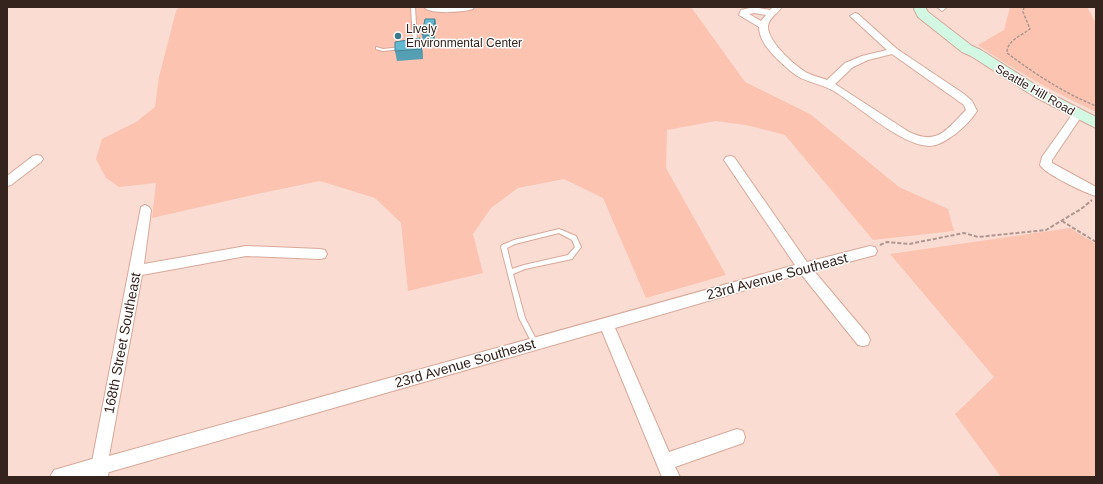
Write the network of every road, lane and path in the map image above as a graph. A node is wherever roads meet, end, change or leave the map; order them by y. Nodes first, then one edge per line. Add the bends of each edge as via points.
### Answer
1 (413, 7) edge
2 (429, 7) edge
3 (469, 7) edge
4 (1024, 7) edge
5 (918, 8) edge
6 (775, 10) edge
7 (855, 16) dead end
8 (764, 26) junction
9 (378, 48) dead end
10 (894, 51) junction
11 (828, 84) junction
12 (1096, 106) edge
13 (1078, 114) junction
14 (1096, 123) edge
15 (37, 159) dead end
16 (730, 160) dead end
17 (7, 182) edge
18 (1096, 192) edge
19 (1096, 197) edge
20 (145, 210) dead end
21 (1062, 220) junction
22 (1096, 242) edge
23 (868, 252) joint
24 (320, 254) dead end
25 (804, 268) junction
26 (136, 271) junction
27 (510, 272) junction
28 (606, 323) junction
29 (863, 340) dead end
30 (535, 343) junction
31 (737, 436) dead end
32 (668, 470) edge
33 (98, 472) edge
34 (61, 477) edge

1 - 9 lane via 415,41 404,48
2 - 3 street
4 - 12 path via 1023,12 1030,29 1011,42 1007,53 1050,82
5 - 13 main road, Seattle Hill Road via 966,49
6 - 8 street via 765,20
6 - 8 street via 744,12 748,18
7 - 10 street
8 - 11 street via 768,41 797,72
10 - 11 street via 849,65
10 - 11 street via 968,103 972,111 941,139 930,142 907,135
13 - 14 main road, Seattle Hill Road
13 - 18 street via 1046,160 1046,165
15 - 17 street
16 - 25 street
19 - 21 path
20 - 26 street, 168th Street Southeast
21 - 22 path
21 - 23 path via 1046,230 978,237 964,233 909,244 887,242
23 - 25 street, 23rd Avenue Southeast
24 - 26 street via 246,251
25 - 28 street, 23rd Avenue Southeast
25 - 29 street
26 - 33 street, 168th Street Southeast
27 - 27 lane via 570,257 578,248 574,238 559,231 504,246
27 - 30 lane via 522,318
28 - 30 street, 23rd Avenue Southeast
28 - 32 street
30 - 33 street, 23rd Avenue Southeast
31 - 32 street
33 - 34 street, 23rd Avenue Southeast

